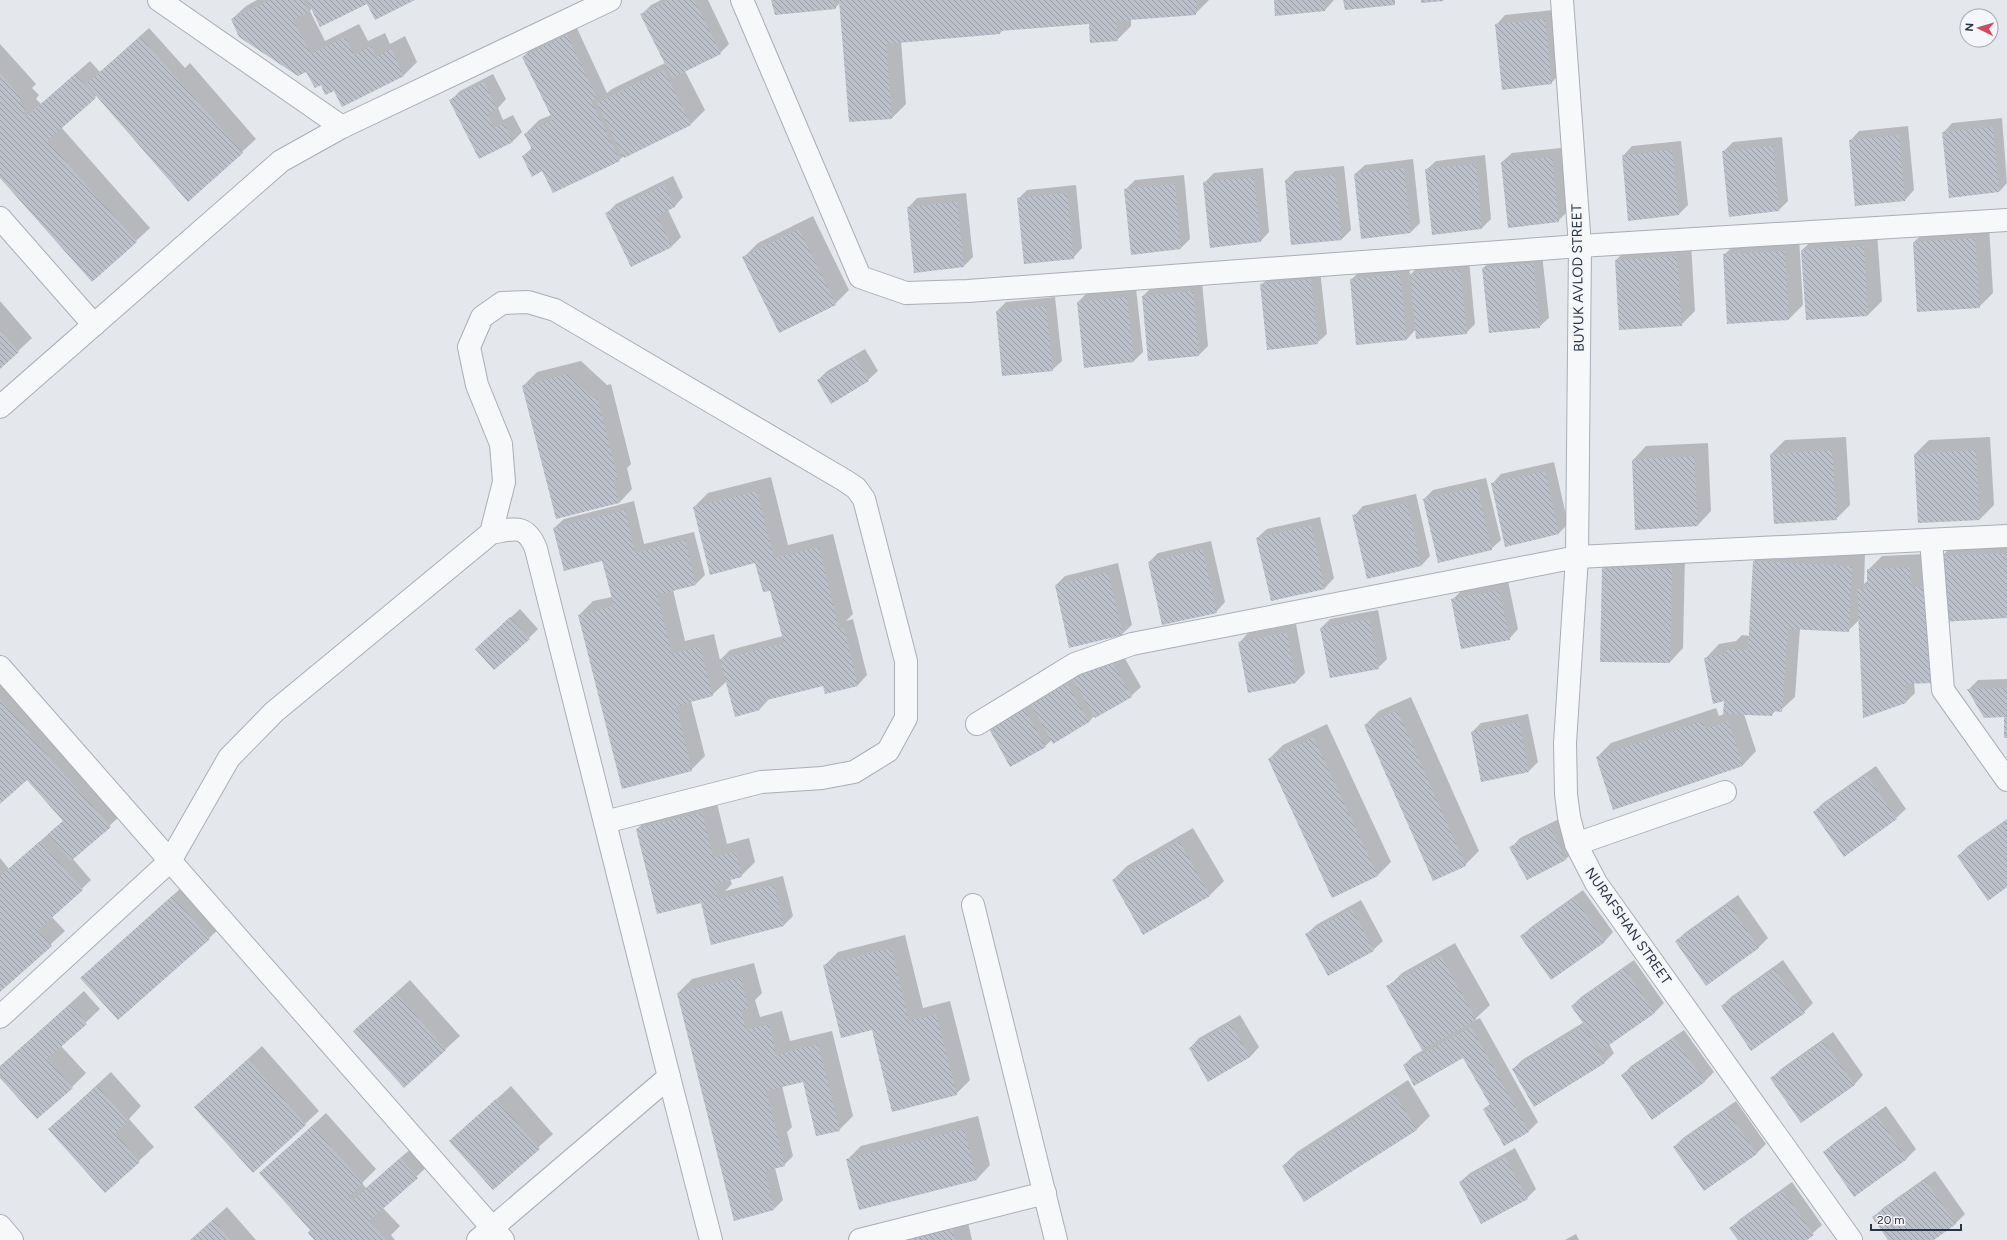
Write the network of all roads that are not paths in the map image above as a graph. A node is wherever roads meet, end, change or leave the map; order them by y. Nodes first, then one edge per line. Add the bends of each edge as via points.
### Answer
1 (159, 0) edge
2 (610, 0) edge
3 (742, 0) edge
4 (1562, 0) edge
5 (342, 127) junction
6 (0, 218) edge
7 (2007, 220) edge
8 (1580, 246) junction
9 (94, 326) junction
10 (0, 407) edge
11 (491, 533) junction
12 (2007, 536) edge
13 (1931, 540) junction
14 (1577, 557) junction
15 (0, 667) edge
16 (977, 724) dead end
17 (2007, 780) edge
18 (1725, 792) dead end
19 (605, 822) junction
20 (1576, 844) junction
21 (170, 862) junction
22 (974, 905) dead end
23 (0, 1017) edge
24 (669, 1077) junction
25 (1044, 1193) junction
26 (0, 1226) edge
27 (491, 1236) edge
28 (12, 1240) edge
29 (711, 1240) edge
30 (860, 1240) edge
31 (1056, 1240) edge
32 (1851, 1240) edge

1 - 5 street
2 - 5 street
3 - 8 street via 860,277 906,293 968,291
4 - 8 street, BUYUK AVLOD STREET
5 - 9 street via 281,160
6 - 9 street
7 - 8 street
8 - 14 street, BUYUK AVLOD STREET
9 - 10 street
11 - 19 street via 522,530 534,543
11 - 19 street via 504,482 501,444 477,385 469,347 482,317 502,302 528,302 555,310 844,480 856,488 864,499 906,661 906,718 888,751 854,772 822,778 761,782
11 - 21 street via 274,712 229,758
12 - 13 street
13 - 14 street
13 - 17 street via 1943,690
14 - 16 street via 1132,644 1075,664
14 - 20 street, NURAFSHAN STREET via 1565,769 1569,817
15 - 21 street
18 - 20 street
19 - 24 street
20 - 32 street, NURAFSHAN STREET via 1596,883
21 - 23 street
21 - 27 street
22 - 25 street
24 - 27 street
24 - 29 street
25 - 30 street
25 - 31 street
26 - 28 street

